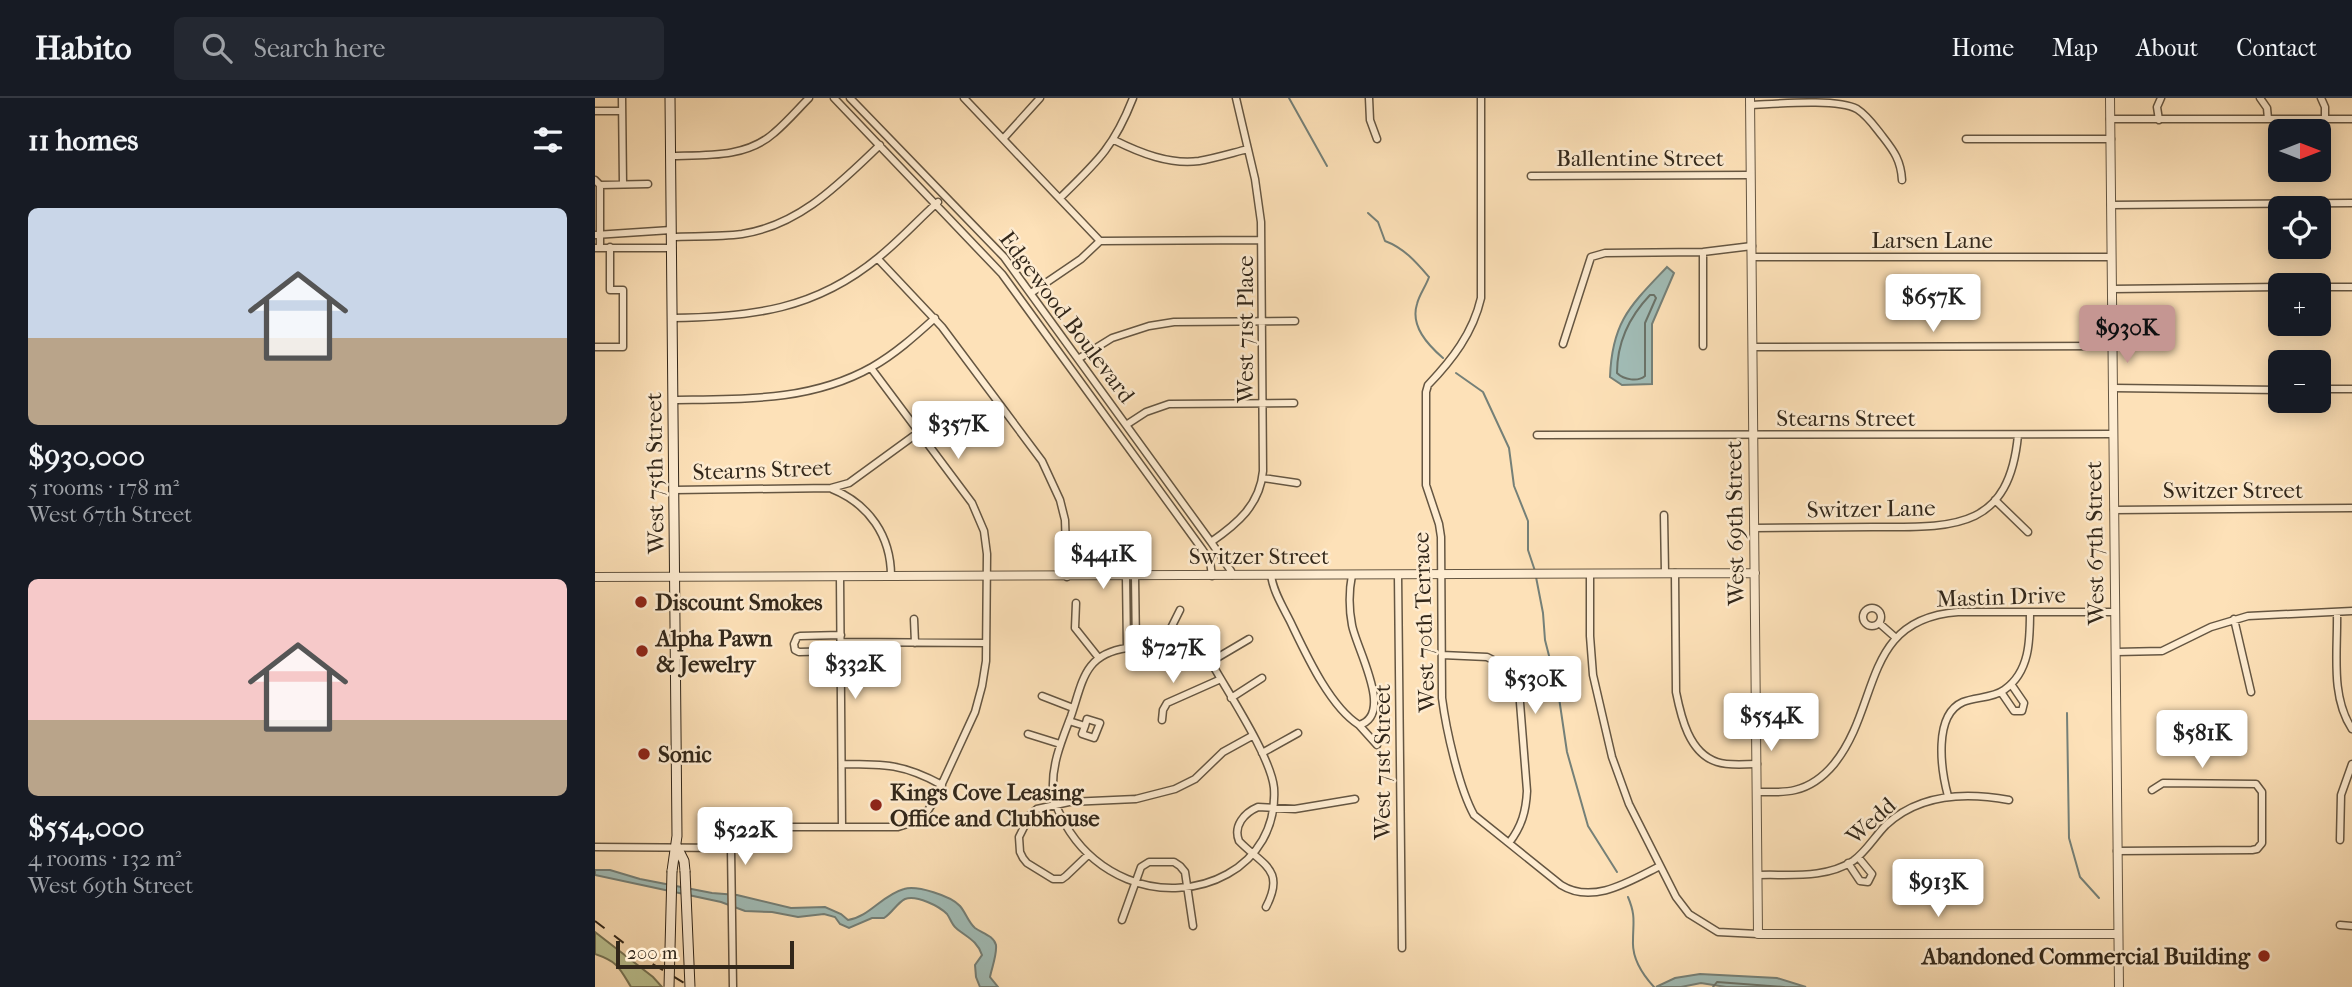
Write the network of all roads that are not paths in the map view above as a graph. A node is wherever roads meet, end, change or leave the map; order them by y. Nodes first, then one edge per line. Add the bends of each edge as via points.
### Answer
1 (622, 98) edge
2 (670, 98) edge
3 (809, 98) edge
4 (834, 98) edge
5 (850, 98) edge
6 (964, 98) edge
7 (1040, 98) edge
8 (1133, 98) edge
9 (1236, 98) edge
10 (1369, 98) edge
11 (1481, 98) edge
12 (2110, 98) edge
13 (2161, 98) edge
14 (2260, 98) edge
15 (2321, 98) edge
16 (1750, 102) edge
17 (595, 111) edge
18 (622, 111) junction
19 (2268, 119) joint
20 (2325, 119) edge
21 (2331, 119) edge
22 (2352, 119) edge
23 (2110, 120) junction
24 (2159, 120) junction
25 (1003, 139) junction
26 (1377, 139) dead end
27 (1966, 139) dead end
28 (2111, 139) junction
29 (1114, 140) junction
30 (880, 145) junction
31 (1248, 149) junction
32 (671, 156) junction
33 (1750, 174) junction
34 (1531, 176) dead end
35 (1902, 180) dead end
36 (597, 183) edge
37 (623, 184) junction
38 (648, 184) dead end
39 (945, 196) junction
40 (1059, 198) junction
41 (2352, 203) edge
42 (937, 204) junction
43 (2111, 205) junction
44 (598, 234) edge
45 (671, 234) junction
46 (1261, 240) junction
47 (1100, 242) junction
48 (1752, 246) junction
49 (598, 247) edge
50 (610, 247) junction
51 (671, 248) junction
52 (1703, 252) junction
53 (1752, 257) junction
54 (2111, 257) junction
55 (878, 258) junction
56 (2268, 287) edge
57 (2331, 287) edge
58 (2352, 287) edge
59 (2112, 289) junction
60 (1031, 293) junction
61 (672, 318) junction
62 (935, 318) junction
63 (1262, 321) junction
64 (1295, 321) dead end
65 (1563, 344) dead end
66 (1703, 346) dead end
67 (2112, 346) junction
68 (1753, 347) junction
69 (595, 348) edge
70 (1078, 359) junction
71 (871, 368) junction
72 (2113, 388) junction
73 (2352, 389) edge
74 (2268, 390) edge
75 (2331, 390) edge
76 (673, 400) junction
77 (1262, 403) junction
78 (1294, 403) dead end
79 (1126, 425) junction
80 (919, 432) junction
81 (1753, 434) junction
82 (2113, 434) junction
83 (1538, 435) dead end
84 (2018, 435) junction
85 (1262, 478) junction
86 (1297, 483) dead end
87 (831, 488) junction
88 (674, 490) junction
89 (1995, 500) junction
90 (2352, 508) edge
91 (2114, 510) junction
92 (1664, 514) dead end
93 (1754, 528) junction
94 (2028, 533) dead end
95 (1211, 542) junction
96 (1665, 573) junction
97 (1675, 573) junction
98 (1755, 573) junction
99 (1590, 574) junction
100 (1271, 575) junction
101 (1352, 575) junction
102 (1398, 575) junction
103 (1442, 575) junction
104 (675, 576) junction
105 (891, 576) junction
106 (1130, 576) junction
107 (1212, 576) junction
108 (1232, 576) junction
109 (595, 577) edge
110 (839, 577) junction
111 (986, 577) junction
112 (1067, 577) junction
113 (1076, 603) dead end
114 (1180, 610) dead end
115 (2115, 611) junction
116 (2337, 611) junction
117 (2352, 611) edge
118 (2030, 612) junction
119 (914, 618) dead end
120 (2234, 619) junction
121 (1879, 623) dead end
122 (1896, 638) junction
123 (841, 639) junction
124 (1249, 639) dead end
125 (915, 643) junction
126 (986, 643) junction
127 (1127, 648) junction
128 (1136, 648) junction
129 (1168, 648) junction
130 (841, 651) junction
131 (2116, 652) junction
132 (1442, 655) junction
133 (1098, 657) junction
134 (1210, 663) junction
135 (1262, 678) dead end
136 (1221, 679) junction
137 (2011, 684) junction
138 (2001, 692) junction
139 (2251, 692) dead end
140 (1042, 696) dead end
141 (1231, 698) junction
142 (1073, 708) junction
143 (1069, 720) junction
144 (1162, 720) dead end
145 (1359, 725) junction
146 (1084, 726) dead end
147 (2352, 729) edge
148 (1298, 733) dead end
149 (1028, 734) dead end
150 (1252, 736) junction
151 (1060, 744) junction
152 (1377, 745) dead end
153 (1262, 752) junction
154 (842, 764) junction
155 (1757, 764) junction
156 (2352, 764) edge
157 (942, 785) junction
158 (2152, 790) dead end
159 (1758, 792) junction
160 (1948, 796) junction
161 (1355, 799) dead end
162 (2009, 800) dead end
163 (1056, 804) junction
164 (1273, 808) junction
165 (842, 827) junction
166 (2340, 840) dead end
167 (1509, 843) junction
168 (595, 846) edge
169 (677, 847) junction
170 (731, 848) junction
171 (2117, 851) junction
172 (1253, 854) junction
173 (1088, 855) junction
174 (1858, 857) junction
175 (1847, 863) junction
176 (1660, 866) junction
177 (1758, 875) junction
178 (1134, 881) junction
179 (1188, 886) junction
180 (1266, 907) dead end
181 (1122, 920) dead end
182 (2340, 925) dead end
183 (1193, 926) dead end
184 (2352, 926) edge
185 (1758, 934) junction
186 (2118, 934) junction
187 (1402, 948) dead end
188 (669, 987) edge
189 (690, 987) edge
190 (733, 987) edge
191 (2119, 987) edge

1 - 18 street
2 - 32 main road, West 75th Street
3 - 32 street via 759,143 727,154
4 - 30 street, Edgewood Boulevard
5 - 39 street, Edgewood Boulevard
6 - 25 street
7 - 25 street
8 - 29 street
9 - 31 street, West 71st Place
10 - 26 street
11 - 103 street, West 70th Terrace via 1481,298 1459,349 1426,392 1426,485 1439,524
12 - 23 street, West 67th Street
13 - 24 street
14 - 19 street
15 - 20 street
16 - 33 street, West 69th Street
16 - 35 street via 1833,103 1856,108 1896,154
17 - 18 street
18 - 37 street
19 - 24 street
21 - 22 street
23 - 24 street
23 - 28 street, West 67th Street
25 - 40 street
27 - 28 street
28 - 43 street, West 67th Street
29 - 31 street via 1156,157 1187,162
29 - 40 street
30 - 42 street, Edgewood Boulevard
30 - 45 street via 827,195 786,220 742,234
31 - 46 street, West 71st Place
32 - 45 main road, West 75th Street
33 - 34 street, Ballentine Street
33 - 48 street, West 69th Street
36 - 37 street
36 - 44 street
37 - 38 street
39 - 42 street
39 - 60 street, Edgewood Boulevard via 1004,257
40 - 47 street
41 - 43 street
42 - 55 street
42 - 107 street, Edgewood Boulevard via 1013,288 1202,548
43 - 54 street, West 67th Street
44 - 45 street
44 - 49 street
45 - 51 main road, West 75th Street
46 - 47 street
46 - 63 street, West 71st Place
47 - 60 street
48 - 52 street
48 - 53 street, West 69th Street
49 - 50 street
50 - 51 street
50 - 69 street via 610,289 623,290 624,347
51 - 61 main road, West 75th Street
52 - 65 street via 1591,257
52 - 66 street
53 - 54 street, Larsen Lane
53 - 68 street, West 69th Street
54 - 59 street, West 67th Street
55 - 61 street via 842,283 794,304 736,316
55 - 62 street
56 - 59 street
57 - 58 street
59 - 67 street, West 67th Street
60 - 70 street, Edgewood Boulevard
61 - 76 main road, West 75th Street
62 - 71 street
62 - 112 street via 1047,470 1065,520
63 - 64 street
63 - 70 street via 1149,326 1112,338
63 - 77 street, West 71st Place
67 - 68 street
67 - 72 street, West 67th Street
68 - 81 street, West 69th Street
70 - 79 street, Edgewood Boulevard
71 - 76 street via 826,387 782,396
71 - 80 street
72 - 74 street
72 - 82 street, West 67th Street
73 - 75 street
76 - 88 main road, West 75th Street
77 - 78 street
77 - 79 street via 1169,404
77 - 85 street, West 71st Place
79 - 95 street, Edgewood Boulevard
80 - 87 street, Stearns Street via 849,483
80 - 111 street via 977,513 985,538
81 - 83 street, Stearns Street
81 - 84 street, Stearns Street
81 - 93 street, West 69th Street
82 - 84 street, Stearns Street
82 - 91 street, West 67th Street
84 - 89 street, Switzer Lane via 2012,471
85 - 86 street
85 - 95 street, West 71st Place via 1245,515
87 - 88 street, Stearns Street
87 - 105 street via 849,496 883,533 890,551
88 - 104 main road, West 75th Street
89 - 93 street, Switzer Lane via 1973,516 1940,527
89 - 94 street
90 - 91 street, Switzer Street
91 - 115 street, West 67th Street
92 - 96 street
93 - 98 street, West 69th Street
95 - 108 street, Edgewood Boulevard
96 - 97 street, Switzer Street
96 - 99 street, Switzer Street
97 - 98 street, Switzer Street
97 - 155 street via 1676,692 1692,741 1716,762
98 - 155 street, West 69th Street
99 - 103 street, Switzer Street
99 - 176 street via 1591,658 1612,757 1625,797
100 - 101 street, Switzer Street
100 - 108 street, Switzer Street
100 - 145 street via 1315,672
101 - 102 street, Switzer Street
101 - 145 street via 1352,628 1376,705 1370,719
102 - 103 street, Switzer Street
102 - 187 street, West 71st Street
103 - 132 street, West 70th Terrace
104 - 109 street, Switzer Street
104 - 110 street, Switzer Street
104 - 169 main road, West 75th Street
105 - 110 street, Switzer Street
105 - 111 street, Switzer Street
106 - 107 street, Switzer Street
106 - 112 street, Switzer Street
106 - 127 street
106 - 128 street
107 - 108 street, Switzer Street
110 - 123 street
111 - 112 street, Switzer Street
111 - 126 street
113 - 133 street via 1075,628
114 - 129 street via 1169,632
115 - 118 street, Mastin Drive
115 - 131 street, West 67th Street
116 - 117 street
116 - 120 street
116 - 147 street via 2339,698
118 - 122 street, Mastin Drive via 1933,615
118 - 137 street via 2030,645
119 - 125 street
120 - 131 street via 2162,651
120 - 139 street
121 - 122 street
122 - 159 street, Mastin Drive via 1877,668 1856,730 1829,770 1793,791
123 - 125 street
123 - 130 street
123 - 130 street via 800,636 794,644 799,652
124 - 134 street
125 - 126 street
126 - 157 street via 975,712
127 - 128 street
127 - 133 street
128 - 129 street
129 - 134 street via 1191,650
130 - 154 street
131 - 171 street, West 67th Street
132 - 167 street, West 70th Terrace via 1444,709 1466,799 1474,815
132 - 167 street via 1493,659 1517,684 1527,797 1521,824
133 - 142 street via 1088,669
134 - 136 street
135 - 141 street
136 - 141 street
136 - 144 street via 1167,703
137 - 138 street
137 - 138 street via 2024,703 2022,711 2014,711
138 - 160 street via 1960,703 1947,717 1942,743
140 - 142 street
141 - 150 street
142 - 143 street
143 - 146 street
143 - 151 street
145 - 152 street
148 - 153 street
149 - 151 street
150 - 153 street
150 - 163 street via 1223,752 1191,783 1175,789 1136,799
151 - 163 street via 1053,771
153 - 164 street via 1271,775
154 - 157 street via 902,766
154 - 165 street
155 - 159 street, West 69th Street
156 - 166 street via 2341,795
157 - 165 street via 929,810 914,822 898,827
158 - 171 street via 2163,783 2256,784 2262,792 2262,843 2257,849
159 - 177 street, West 69th Street
160 - 162 street, Wedd
160 - 174 street, Wedd via 1901,813
161 - 164 street via 1295,810
163 - 173 street via 1065,825
163 - 173 street via 1030,815 1019,837 1023,858 1058,880
164 - 172 street via 1268,831
164 - 172 street via 1252,810 1237,828 1239,841
165 - 170 street via 775,827
167 - 176 street, West 70th Terrace via 1561,885 1581,893 1603,892
168 - 169 street
169 - 170 street
169 - 188 main road, West 75th Street, bridge via 672,859
169 - 189 main road, West 75th Street, bridge via 685,871
170 - 190 street
171 - 186 street, West 67th Street
172 - 179 street via 1223,877
172 - 180 street via 1273,876 1275,887
173 - 178 street
174 - 175 street, Wedd
174 - 175 street via 1872,874 1868,882 1860,881
175 - 177 street, Wedd via 1821,873
176 - 185 street via 1694,919 1718,932
177 - 185 street, West 69th Street
178 - 179 street
178 - 179 street via 1149,862 1174,862 1185,872
178 - 181 street
179 - 183 street
182 - 184 street
185 - 186 street
186 - 191 street, West 67th Street

